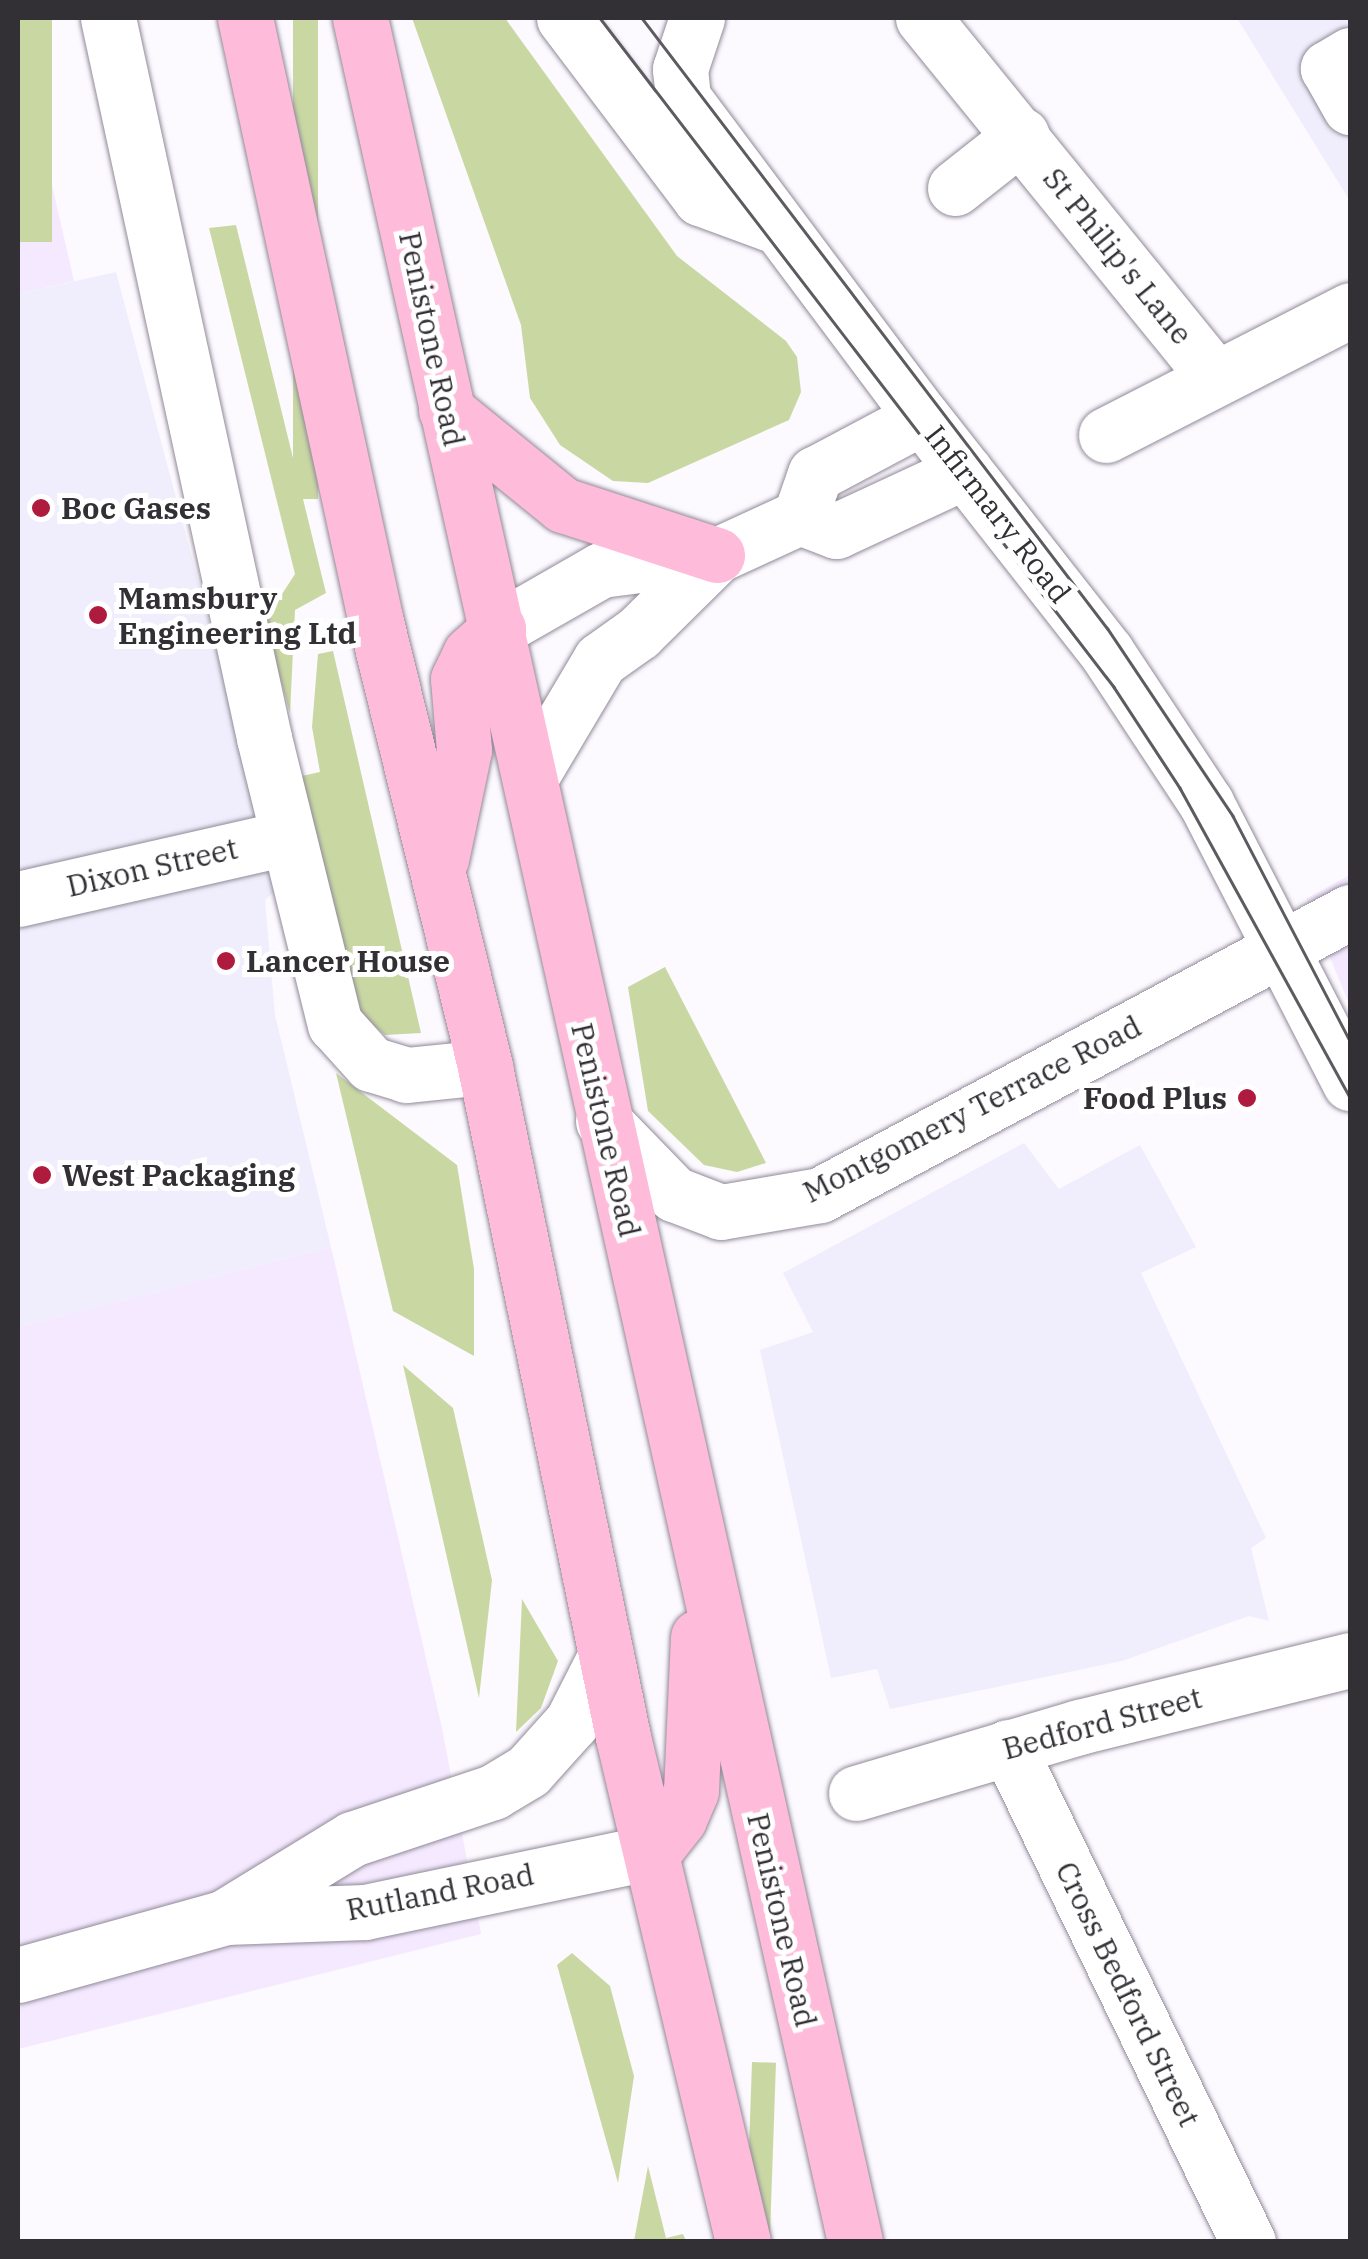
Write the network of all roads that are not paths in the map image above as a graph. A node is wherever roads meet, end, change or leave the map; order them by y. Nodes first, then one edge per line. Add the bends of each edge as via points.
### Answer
1 (108, 18) edge
2 (244, 18) edge
3 (360, 18) edge
4 (564, 18) edge
5 (696, 18) edge
6 (922, 18) edge
7 (1350, 55) edge
8 (1350, 107) edge
9 (1022, 135) junction
10 (955, 188) dead end
11 (776, 226) junction
12 (1350, 310) edge
13 (1214, 377) junction
14 (446, 410) junction
15 (922, 417) junction
16 (1106, 436) dead end
17 (964, 472) junction
18 (800, 517) junction
19 (717, 555) junction
20 (498, 629) junction
21 (530, 778) junction
22 (288, 838) junction
23 (437, 876) junction
24 (18, 898) edge
25 (1350, 912) edge
26 (1282, 944) junction
27 (485, 1068) junction
28 (1350, 1082) edge
29 (604, 1121) junction
30 (704, 1574) junction
31 (606, 1656) junction
32 (1350, 1660) edge
33 (1008, 1748) junction
34 (856, 1793) dead end
35 (653, 1852) junction
36 (226, 1917) junction
37 (18, 1975) edge
38 (743, 2242) edge
39 (855, 2242) edge
40 (1248, 2242) edge

1 - 22 street
2 - 23 highway
3 - 14 highway, Penistone Road
4 - 11 street via 700,198
5 - 11 street, Infirmary Road via 680,69 683,98
6 - 9 street, St Philip's Lane
7 - 8 street via 1328,68
9 - 10 street
9 - 13 street, St Philip's Lane
11 - 15 street, Infirmary Road
12 - 13 street
13 - 16 street
14 - 19 highway via 563,505
14 - 20 highway, Penistone Road
15 - 17 street, Infirmary Road
15 - 18 street via 815,474
17 - 18 street via 836,530
17 - 26 street, Infirmary Road via 1107,653 1206,802
18 - 19 street
19 - 20 street via 601,570
19 - 21 street via 638,633 600,660
20 - 21 highway, Penistone Road
20 - 23 highway via 470,654 458,679 464,750
21 - 29 highway, Penistone Road
22 - 24 street, Dixon Street
22 - 27 street via 335,1024 348,1044 371,1064 406,1075
23 - 27 highway
25 - 26 street, Montgomery Terrace Road
26 - 28 street, Infirmary Road
26 - 29 street, Montgomery Terrace Road via 820,1195 720,1212 674,1194
27 - 31 highway
29 - 30 highway, Penistone Road
30 - 35 highway via 690,1791 680,1819
30 - 39 highway, Penistone Road
31 - 35 highway
31 - 36 street, Rutland Road via 572,1722 528,1771 493,1792 352,1840
32 - 33 street, Bedford Street
33 - 34 street, Bedford Street
33 - 40 street, Cross Bedford Street
35 - 36 street, Rutland Road via 365,1912
35 - 38 highway
36 - 37 street, Rutland Road

